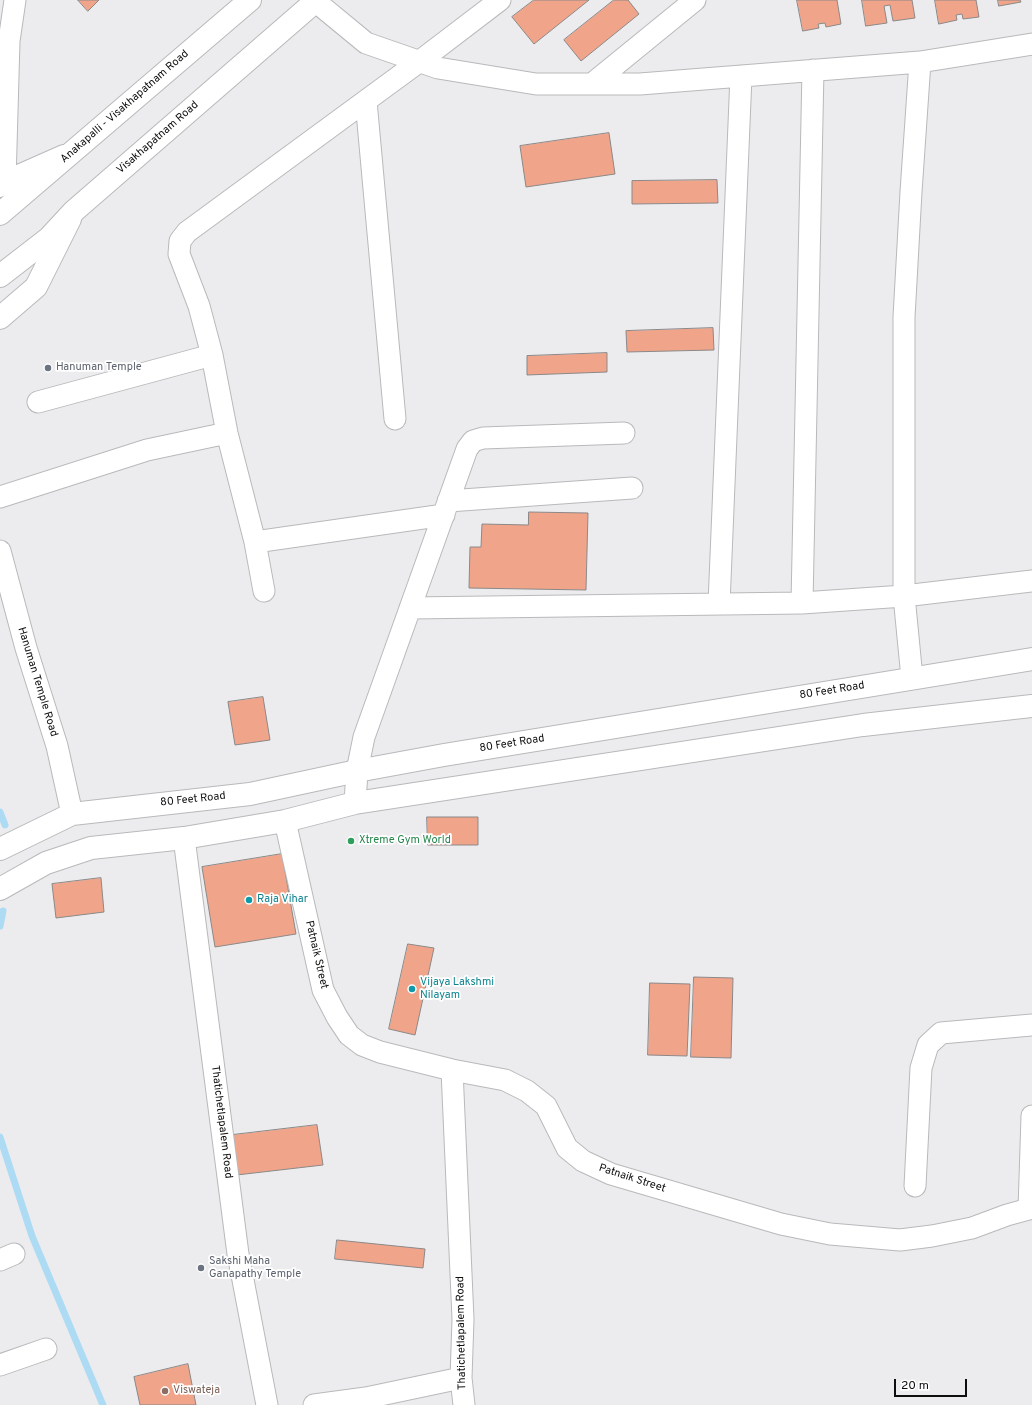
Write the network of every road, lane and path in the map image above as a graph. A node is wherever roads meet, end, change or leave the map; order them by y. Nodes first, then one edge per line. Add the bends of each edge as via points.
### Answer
1 (15, 0) edge
2 (250, 0) edge
3 (500, 0) edge
4 (695, 0) edge
5 (316, 1) edge
6 (1032, 44) edge
7 (420, 62) junction
8 (920, 62) junction
9 (813, 70) junction
10 (741, 76) junction
11 (592, 84) junction
12 (366, 101) junction
13 (75, 151) junction
14 (3, 184) edge
15 (74, 211) junction
16 (0, 214) edge
17 (0, 276) edge
18 (0, 318) edge
19 (212, 355) junction
20 (38, 402) dead end
21 (394, 419) dead end
22 (227, 433) junction
23 (624, 433) dead end
24 (632, 488) dead end
25 (0, 497) edge
26 (446, 508) junction
27 (255, 542) junction
28 (0, 551) edge
29 (1032, 581) edge
30 (264, 591) dead end
31 (904, 596) junction
32 (802, 603) junction
33 (719, 604) junction
34 (410, 608) junction
35 (1032, 659) edge
36 (912, 678) junction
37 (1032, 706) edge
38 (357, 771) junction
39 (308, 781) junction
40 (250, 794) junction
41 (356, 803) junction
42 (316, 813) junction
43 (72, 814) junction
44 (285, 821) junction
45 (256, 826) junction
46 (184, 838) junction
47 (0, 849) edge
48 (0, 889) edge
49 (1032, 1025) edge
50 (452, 1070) junction
51 (1032, 1116) edge
52 (915, 1186) dead end
53 (1030, 1208) edge
54 (46, 1349) dead end
55 (0, 1365) edge
56 (461, 1378) junction
57 (267, 1405) edge
58 (314, 1405) edge
59 (464, 1405) edge

1 - 14 street via 9,41
2 - 13 street, Anakapalli - Visakhapatnam Road
3 - 7 street
4 - 11 street
5 - 7 street via 366,43
5 - 15 street, Visakhapatnam Road
6 - 8 street
7 - 11 street via 438,68 536,84
7 - 12 street
8 - 9 street
8 - 31 street via 904,316
9 - 10 street
9 - 32 street
10 - 11 street via 640,84
10 - 33 street
12 - 19 street via 187,232 180,242 179,254 199,306
12 - 21 street
13 - 14 street
13 - 16 street, Anakapalli - Visakhapatnam Road
15 - 17 street, Visakhapatnam Road via 49,238
15 - 18 street via 36,288
19 - 20 street
19 - 22 street
22 - 25 street via 147,450
22 - 27 street
23 - 26 street via 484,438 473,441 467,449
24 - 26 street
26 - 27 street
26 - 34 street
27 - 30 street
28 - 43 street, Hanuman Temple Road via 26,648 57,746
29 - 31 street
31 - 32 street
31 - 36 street
32 - 33 street
33 - 34 street
34 - 38 street via 364,737
35 - 36 street, 80 Feet Road
36 - 38 street, 80 Feet Road
37 - 41 street via 863,725
38 - 39 street, 80 Feet Road
38 - 41 street
39 - 40 street, 80 Feet Road
39 - 42 street
40 - 43 street, 80 Feet Road
40 - 45 street
41 - 42 street
42 - 44 street
43 - 47 street, 80 Feet Road
44 - 45 street
44 - 50 street, Patnaik Street via 323,990 349,1035 362,1046
45 - 46 street
46 - 48 street via 90,848 46,863
46 - 57 street, Thatichetlapalem Road via 238,1254
49 - 52 street via 942,1033 928,1045 921,1068
50 - 53 street, Patnaik Street via 505,1080 527,1091 546,1106 567,1148 583,1161 611,1174 781,1224 830,1234 900,1240 972,1228
50 - 56 street, Thatichetlapalem Road via 463,1319
51 - 53 street
54 - 55 street
56 - 58 street via 366,1398
56 - 59 street, Thatichetlapalem Road

